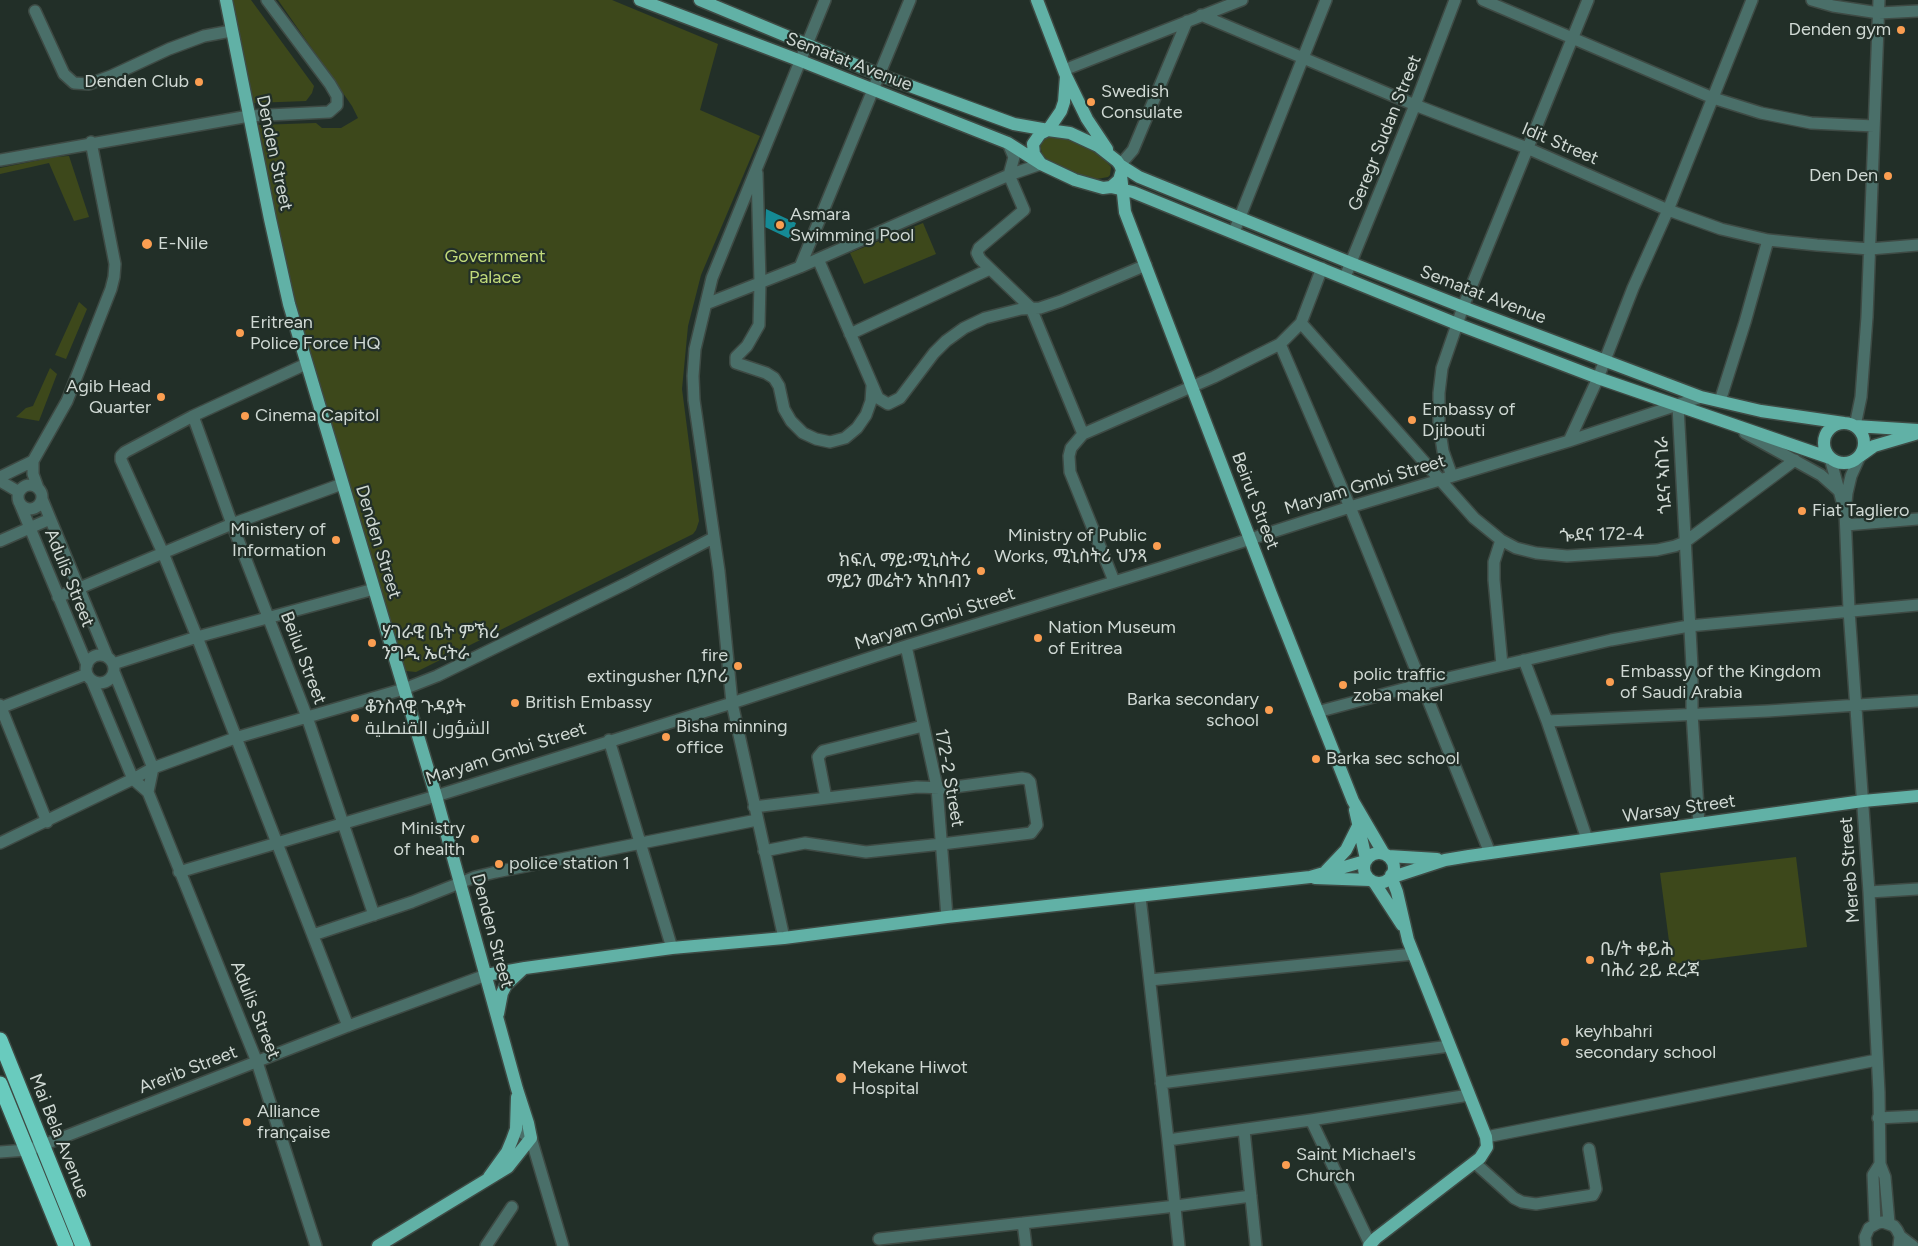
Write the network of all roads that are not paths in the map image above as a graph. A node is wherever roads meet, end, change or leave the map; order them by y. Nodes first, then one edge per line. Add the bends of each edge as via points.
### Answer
1 (226, 0) edge
2 (267, 0) edge
3 (640, 0) edge
4 (700, 0) edge
5 (825, 0) edge
6 (910, 0) edge
7 (1037, 0) edge
8 (1242, 0) edge
9 (1326, 0) edge
10 (1455, 0) edge
11 (1483, 0) edge
12 (1588, 0) edge
13 (1752, 0) edge
14 (1812, 0) edge
15 (1879, 0) edge
16 (35, 11) dead end
17 (1918, 11) edge
18 (1879, 13) junction
19 (1201, 15) junction
20 (1187, 21) junction
21 (231, 31) junction
22 (1573, 37) junction
23 (808, 45) junction
24 (1304, 59) junction
25 (800, 61) junction
26 (1065, 73) junction
27 (880, 75) junction
28 (873, 90) junction
29 (1714, 98) junction
30 (1416, 105) junction
31 (249, 116) junction
32 (1874, 126) junction
33 (1048, 130) junction
34 (91, 142) junction
35 (1008, 144) junction
36 (1527, 148) junction
37 (0, 160) edge
38 (1041, 164) junction
39 (1118, 166) junction
40 (756, 172) junction
41 (1009, 175) junction
42 (1111, 188) junction
43 (1668, 210) junction
44 (1125, 212) junction
45 (1240, 217) junction
46 (1234, 232) junction
47 (1768, 240) junction
48 (1918, 245) edge
49 (1870, 249) junction
50 (818, 259) junction
51 (1351, 263) junction
52 (1146, 265) junction
53 (800, 267) junction
54 (1322, 268) junction
55 (990, 269) junction
56 (1345, 278) junction
57 (760, 282) junction
58 (706, 304) junction
59 (1463, 307) junction
60 (1031, 308) junction
61 (1301, 323) junction
62 (1457, 324) junction
63 (850, 334) junction
64 (1280, 344) junction
65 (1605, 360) junction
66 (306, 364) junction
67 (1598, 378) junction
68 (872, 385) junction
69 (1193, 386) junction
70 (1701, 397) junction
71 (1720, 402) junction
72 (1678, 406) junction
73 (193, 416) junction
74 (1728, 424) junction
75 (1850, 424) junction
76 (1918, 432) edge
77 (1083, 434) junction
78 (1569, 441) junction
79 (1860, 456) junction
80 (1830, 458) junction
81 (1794, 460) junction
82 (33, 461) junction
83 (1447, 478) junction
84 (0, 479) edge
85 (342, 484) junction
86 (1839, 491) junction
87 (19, 492) junction
88 (40, 493) junction
89 (20, 504) junction
90 (1350, 507) junction
91 (1845, 512) junction
92 (50, 519) junction
93 (1918, 519) edge
94 (232, 524) junction
95 (1846, 525) junction
96 (30, 528) junction
97 (714, 538) junction
98 (1252, 539) junction
99 (1501, 540) junction
100 (0, 541) edge
101 (1685, 542) junction
102 (163, 553) junction
103 (1114, 581) junction
104 (80, 587) junction
105 (374, 589) junction
106 (58, 597) junction
107 (1918, 605) edge
108 (1850, 610) junction
109 (269, 617) junction
110 (1689, 626) junction
111 (196, 638) junction
112 (906, 646) junction
113 (1524, 660) junction
114 (111, 664) junction
115 (1502, 665) junction
116 (89, 673) junction
117 (1422, 684) junction
118 (404, 690) junction
119 (1918, 701) edge
120 (732, 703) junction
121 (1856, 704) junction
122 (0, 707) edge
123 (1317, 712) junction
124 (1692, 714) junction
125 (307, 718) junction
126 (1547, 721) junction
127 (923, 726) junction
128 (235, 738) junction
129 (609, 740) junction
130 (153, 768) junction
131 (133, 779) junction
132 (936, 787) junction
133 (148, 792) junction
134 (436, 796) junction
135 (1918, 796) edge
136 (826, 798) junction
137 (1353, 800) junction
138 (1863, 801) junction
139 (754, 807) junction
140 (757, 820) junction
141 (47, 822) junction
142 (342, 823) junction
143 (1699, 824) junction
144 (1358, 826) junction
145 (1587, 840) junction
146 (276, 842) junction
147 (0, 843) edge
148 (640, 843) junction
149 (942, 844) junction
150 (764, 851) junction
151 (1490, 852) junction
152 (1386, 855) junction
153 (1366, 860) junction
154 (1445, 860) junction
155 (179, 872) junction
156 (1325, 872) junction
157 (1391, 876) junction
158 (1310, 878) junction
159 (1372, 881) junction
160 (461, 883) junction
161 (1918, 889) edge
162 (1869, 892) junction
163 (1140, 897) junction
164 (374, 915) junction
165 (947, 917) junction
166 (1404, 927) junction
167 (313, 935) junction
168 (784, 938) junction
169 (672, 948) junction
170 (1414, 954) junction
171 (524, 968) junction
172 (486, 976) junction
173 (1150, 980) junction
174 (497, 1017) junction
175 (348, 1026) junction
176 (0, 1040) edge
177 (1450, 1046) junction
178 (1876, 1060) junction
179 (257, 1062) junction
180 (1161, 1083) junction
181 (0, 1084) edge
182 (517, 1090) junction
183 (1469, 1095) junction
184 (30, 1114) junction
185 (1918, 1116) edge
186 (1878, 1118) junction
187 (15, 1119) junction
188 (1311, 1120) junction
189 (1244, 1130) junction
190 (1486, 1137) junction
191 (531, 1138) junction
192 (1168, 1140) junction
193 (512, 1141) junction
194 (43, 1145) junction
195 (1589, 1149) dead end
196 (26, 1150) junction
197 (523, 1150) junction
198 (0, 1152) edge
199 (536, 1156) junction
200 (1475, 1163) junction
201 (1880, 1164) junction
202 (486, 1180) junction
203 (1251, 1196) junction
204 (1887, 1200) junction
205 (1874, 1201) junction
206 (1176, 1206) junction
207 (512, 1207) dead end
208 (1023, 1223) junction
209 (1889, 1223) junction
210 (1875, 1224) junction
211 (879, 1239) dead end
212 (1899, 1241) edge
213 (1370, 1245) edge
214 (1864, 1245) edge
215 (66, 1246) edge
216 (83, 1246) edge
217 (316, 1246) edge
218 (378, 1246) edge
219 (486, 1246) edge
220 (563, 1246) edge
221 (1026, 1246) edge
222 (1179, 1246) edge
223 (1256, 1246) edge
224 (1913, 1246) edge

1 - 21 main road, Denden Street
2 - 31 street via 330,84 337,96 337,105 329,112
3 - 25 main road, Sematat Avenue
4 - 23 main road, Sematat Avenue
5 - 23 street
6 - 27 street
7 - 26 main road
8 - 19 street
9 - 24 street
10 - 30 street, Geregr Sudan Street
11 - 22 street
12 - 22 street
13 - 29 street
14 - 18 street
15 - 18 street
16 - 21 street via 64,74 74,83 89,84 169,49 204,36
17 - 18 street
18 - 32 street
19 - 20 street
19 - 24 street, Idit Street
20 - 26 street
20 - 39 street via 1133,150
21 - 31 main road, Denden Street
22 - 29 street
22 - 36 street
23 - 25 street
23 - 27 main road, Sematat Avenue
24 - 30 street, Idit Street
24 - 45 street
25 - 28 main road, Sematat Avenue
25 - 40 street
26 - 33 main road via 1064,102
26 - 39 main road via 1087,119
27 - 28 street
27 - 33 main road, Sematat Avenue via 1014,124
28 - 35 main road, Sematat Avenue
28 - 53 street
29 - 32 street via 1761,113 1811,123
29 - 43 street
30 - 36 street, Idit Street
30 - 51 street, Geregr Sudan Street
31 - 34 street
31 - 66 main road, Denden Street via 289,304
32 - 49 street
33 - 38 main road via 1040,134 1034,144 1034,154
33 - 39 main road, Sematat Avenue via 1085,138
34 - 37 street
34 - 82 street via 115,264 114,277 67,401
35 - 38 main road, Sematat Avenue
35 - 41 street via 1014,157
36 - 43 street, Idit Street
36 - 59 street
38 - 41 street
38 - 42 main road, Sematat Avenue via 1075,180
39 - 42 main road via 1116,184
39 - 45 main road, Sematat Avenue via 1139,178
40 - 57 street
40 - 58 street via 719,257
41 - 50 street
41 - 55 street via 1024,210 979,248 977,253
42 - 44 main road
42 - 44 main road
42 - 46 main road, Sematat Avenue via 1134,192
43 - 47 street, Idit Street via 1721,229
43 - 65 street
44 - 52 main road, Beirut Street
45 - 46 street
45 - 51 main road, Sematat Avenue
46 - 54 main road, Sematat Avenue
47 - 49 street, Idit Street
47 - 71 street
48 - 49 street, Idit Street
49 - 75 street via 1861,397
50 - 53 street
50 - 63 street
51 - 56 street, Geregr Sudan Street
51 - 59 main road, Sematat Avenue
52 - 60 street via 1062,301
52 - 69 main road, Beirut Street
53 - 57 street
54 - 56 main road, Sematat Avenue
54 - 61 street
55 - 60 street
55 - 63 street
56 - 62 main road, Sematat Avenue
57 - 58 street
57 - 68 street via 759,325 735,361 774,378 780,386 784,409 803,433 816,440 830,442 845,438 866,415
58 - 97 street via 695,350 694,400
59 - 62 street
59 - 65 main road, Sematat Avenue
60 - 68 street via 986,318 964,328 934,353 894,402 883,402
60 - 77 street
61 - 64 street
61 - 83 street, ጐደና 172-4
62 - 67 main road, Sematat Avenue
62 - 83 street via 1442,368 1439,393 1439,425
63 - 68 street
64 - 69 street
64 - 90 street
65 - 67 street
65 - 70 main road, Sematat Avenue
66 - 73 street
66 - 85 main road, Denden Street
67 - 72 main road, Sematat Avenue
67 - 78 street
69 - 77 street
69 - 98 main road, Beirut Street
70 - 71 main road, Sematat Avenue
70 - 72 street, Maryam Gmbi Street
71 - 75 main road, Sematat Avenue
72 - 74 main road, Sematat Avenue
72 - 78 street, Maryam Gmbi Street
72 - 101 street, ጎደና ኣስገራ
73 - 94 street, Beilul Street
73 - 102 street via 121,456
74 - 80 main road, Sematat Avenue
74 - 81 street
75 - 76 main road, Sematat Avenue
75 - 79 main road via 1863,436
75 - 80 main road via 1831,427 1824,438
76 - 79 main road via 1874,446
77 - 103 street via 1071,448 1070,472
78 - 83 street, Maryam Gmbi Street
79 - 80 main road via 1842,464
79 - 91 street via 1846,493
80 - 86 street
81 - 86 street via 1821,475
81 - 101 street, ጐደና 172-4
82 - 84 street
82 - 88 street, Adulis Street via 33,474
83 - 90 street, Maryam Gmbi Street
83 - 99 street, ጐደና 172-4 via 1474,518
84 - 87 street
85 - 94 street
85 - 105 main road, Denden Street
86 - 91 street
87 - 88 street via 28,485
87 - 89 street
88 - 89 street via 38,506 30,509
88 - 92 street, Adulis Street
89 - 96 street, Adulis Street
90 - 98 street, Maryam Gmbi Street
90 - 117 street
91 - 95 street, Mereb Street
92 - 96 street
92 - 104 street, Adulis Street
93 - 95 street
94 - 102 street
94 - 109 street, Beilul Street
95 - 108 street, Mereb Street
96 - 100 street
96 - 106 street, Adulis Street
97 - 118 street via 610,592
97 - 120 street
98 - 103 street, Maryam Gmbi Street
98 - 123 main road, Beirut Street
99 - 101 street, ጐደና 172-4 via 1516,548 1567,556 1657,550
99 - 115 street via 1494,562 1494,580
101 - 110 street, ጎደና ኣስገራ
102 - 104 street
102 - 111 street
103 - 112 street, Maryam Gmbi Street
104 - 106 street
104 - 114 street, Adulis Street
105 - 109 street
105 - 118 main road, Denden Street
106 - 116 street, Adulis Street
107 - 108 street
108 - 110 street
108 - 121 street, Mereb Street
109 - 111 street
109 - 125 street, Beilul Street
110 - 113 street
110 - 124 street, ጎደና ኣስገራ
111 - 114 street
111 - 128 street
112 - 120 street, Maryam Gmbi Street
112 - 127 street, 172-2 Street
113 - 115 street
113 - 126 street
114 - 116 street via 95,656
114 - 116 street via 112,676 106,682 101,683
114 - 130 street, Adulis Street
115 - 117 street
116 - 122 street
116 - 131 street, Adulis Street
117 - 123 street
117 - 151 street
118 - 125 street
118 - 134 main road, Denden Street
119 - 121 street
120 - 129 street, Maryam Gmbi Street
120 - 139 street
121 - 124 street
121 - 138 street, Mereb Street
122 - 141 street
123 - 137 main road, Beirut Street
124 - 126 street
124 - 143 street, ጎደና ኣስገራ
125 - 128 street
125 - 142 street, Beilul Street
126 - 145 street
127 - 132 street, 172-2 Street
127 - 136 street via 824,751 818,757
128 - 130 street
128 - 146 street
129 - 134 street, Maryam Gmbi Street
129 - 148 street
130 - 131 street
130 - 133 street
131 - 133 street, Adulis Street
131 - 141 street
132 - 136 street
132 - 149 street, 172-2 Street
132 - 149 street via 1027,779 1037,825 1032,833
133 - 155 street, Adulis Street
134 - 142 street, Maryam Gmbi Street
134 - 160 main road, Denden Street
135 - 138 main road, Warsay Street
136 - 139 street
137 - 144 main road
137 - 152 main road
138 - 143 main road, Warsay Street
138 - 162 street, Mereb Street
139 - 140 street
140 - 148 street
140 - 150 street
141 - 147 street
142 - 146 street, Maryam Gmbi Street
142 - 164 street, Beilul Street
143 - 145 main road, Warsay Street
144 - 153 main road
144 - 156 main road via 1346,850
145 - 151 main road, Warsay Street
146 - 155 street, Maryam Gmbi Street
146 - 167 street
148 - 160 street via 496,872
148 - 169 street
149 - 150 street via 866,852 805,843
149 - 165 street, 172-2 Street
150 - 168 street
151 - 154 main road, Warsay Street
152 - 153 main road via 1372,854
152 - 154 main road, Warsay Street
152 - 157 main road via 1393,865
153 - 156 main road
153 - 159 main road via 1364,869
154 - 157 main road, Warsay Street
155 - 179 street, Adulis Street
156 - 158 main road
157 - 159 main road via 1381,882
157 - 166 main road
158 - 159 main road
158 - 163 main road
159 - 166 main road
160 - 164 street
160 - 172 main road, Denden Street
161 - 162 street
162 - 178 street, Mereb Street
163 - 165 main road
163 - 173 street
164 - 167 street
165 - 168 main road
166 - 170 main road
167 - 175 street
168 - 169 main road
169 - 171 main road
170 - 173 street
170 - 177 main road
171 - 172 main road
171 - 174 main road via 506,985
172 - 174 main road, Denden Street
172 - 175 street, Arerib Street
173 - 180 street
174 - 182 main road, Denden Street
175 - 179 street, Arerib Street
176 - 184 highway, Mai Bela Avenue
177 - 180 street
177 - 183 main road
178 - 186 street, Mereb Street
178 - 190 street
179 - 194 street, Arerib Street
179 - 217 street, Adulis Street
180 - 192 street
181 - 187 highway, Mai Bela Avenue
182 - 191 main road, Denden Street
182 - 193 main road, Denden Street
183 - 188 street
183 - 190 main road
184 - 187 highway
184 - 194 highway, Mai Bela Avenue
185 - 186 street
186 - 201 street, Mereb Street
187 - 196 highway, Mai Bela Avenue
188 - 189 street
188 - 213 street
189 - 192 street
189 - 203 street
190 - 200 main road via 1487,1147
191 - 193 street
191 - 197 main road
191 - 199 street
192 - 206 street
193 - 197 street
193 - 202 main road
194 - 196 street, Arerib Street
194 - 216 highway, Mai Bela Avenue
195 - 200 street via 1596,1189 1593,1195 1536,1204 1514,1198
196 - 198 street, Arerib Street
196 - 215 highway, Mai Bela Avenue
197 - 199 street
197 - 202 main road via 508,1167
199 - 220 street
200 - 213 main road
201 - 204 street
201 - 205 street, Mereb Street via 1873,1175
202 - 218 main road
203 - 206 street
203 - 223 street
204 - 205 street
204 - 209 street
205 - 210 street, Mereb Street
206 - 208 street
206 - 222 street
207 - 219 street
208 - 211 street
208 - 221 street
209 - 210 street
209 - 212 street via 1898,1230
210 - 214 street via 1867,1232
212 - 224 street

